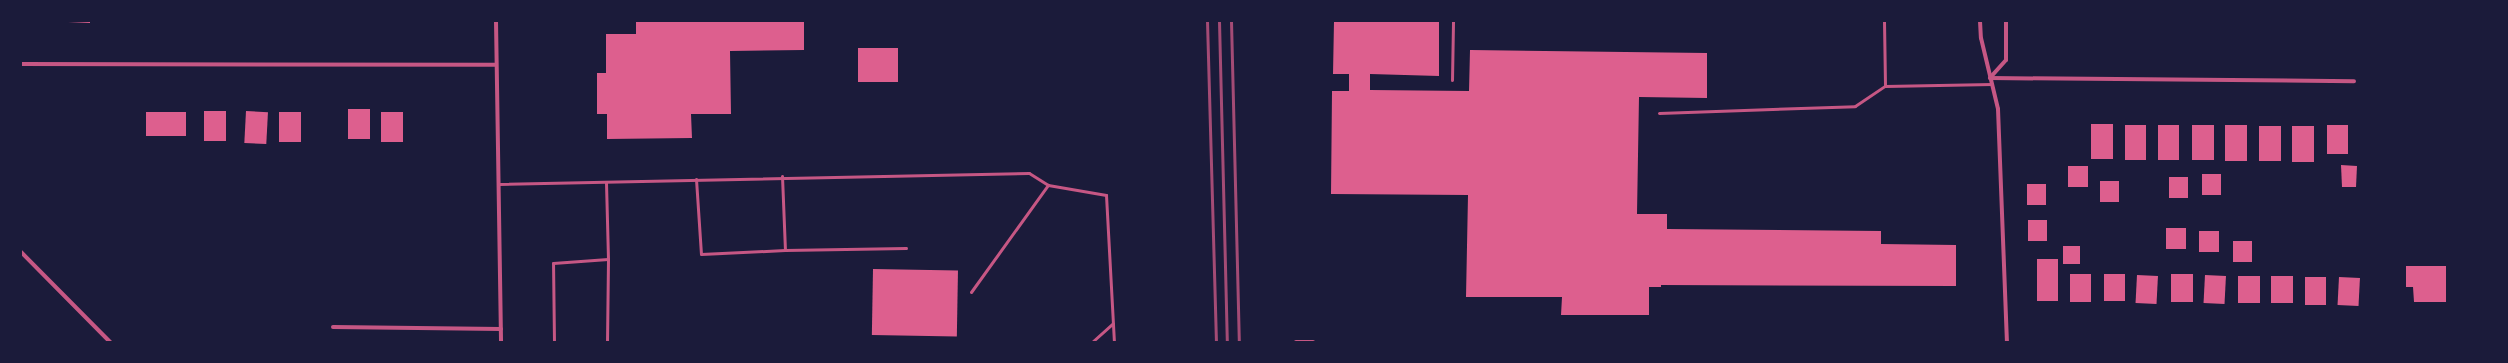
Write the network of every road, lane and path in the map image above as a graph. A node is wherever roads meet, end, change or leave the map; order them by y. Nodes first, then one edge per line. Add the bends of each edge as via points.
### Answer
1 (496, 21) edge
2 (1453, 21) edge
3 (1884, 21) edge
4 (1980, 21) edge
5 (2006, 21) edge
6 (21, 64) edge
7 (496, 65) junction
8 (1990, 78) junction
9 (1452, 80) dead end
10 (2354, 80) dead end
11 (1992, 84) junction
12 (1886, 86) junction
13 (1659, 114) dead end
14 (782, 176) junction
15 (696, 179) junction
16 (606, 182) junction
17 (499, 184) junction
18 (1048, 186) junction
19 (906, 248) dead end
20 (785, 250) junction
21 (21, 252) edge
22 (608, 259) junction
23 (971, 292) dead end
24 (1113, 323) junction
25 (333, 327) dead end
26 (501, 329) junction
27 (110, 342) edge
28 (501, 342) edge
29 (554, 342) edge
30 (607, 342) edge
31 (1092, 342) edge
32 (1114, 342) edge
33 (1296, 342) edge
34 (1313, 342) edge
35 (2007, 342) edge

1 - 7 street
2 - 9 lane
3 - 12 lane
4 - 8 street
5 - 8 street via 2006,60
6 - 7 street
7 - 17 street
8 - 10 street
8 - 11 street
11 - 12 lane
11 - 35 street via 1998,109
12 - 13 lane via 1855,106
14 - 15 lane
14 - 18 lane via 1029,173
14 - 20 lane
15 - 16 lane
15 - 20 lane via 701,254
16 - 17 lane
16 - 22 lane
17 - 26 street
18 - 23 lane
18 - 24 lane via 1106,194
19 - 20 lane
21 - 27 street
22 - 29 lane via 552,263
22 - 30 lane
24 - 31 lane
24 - 32 lane
25 - 26 street
26 - 28 street
33 - 34 street

